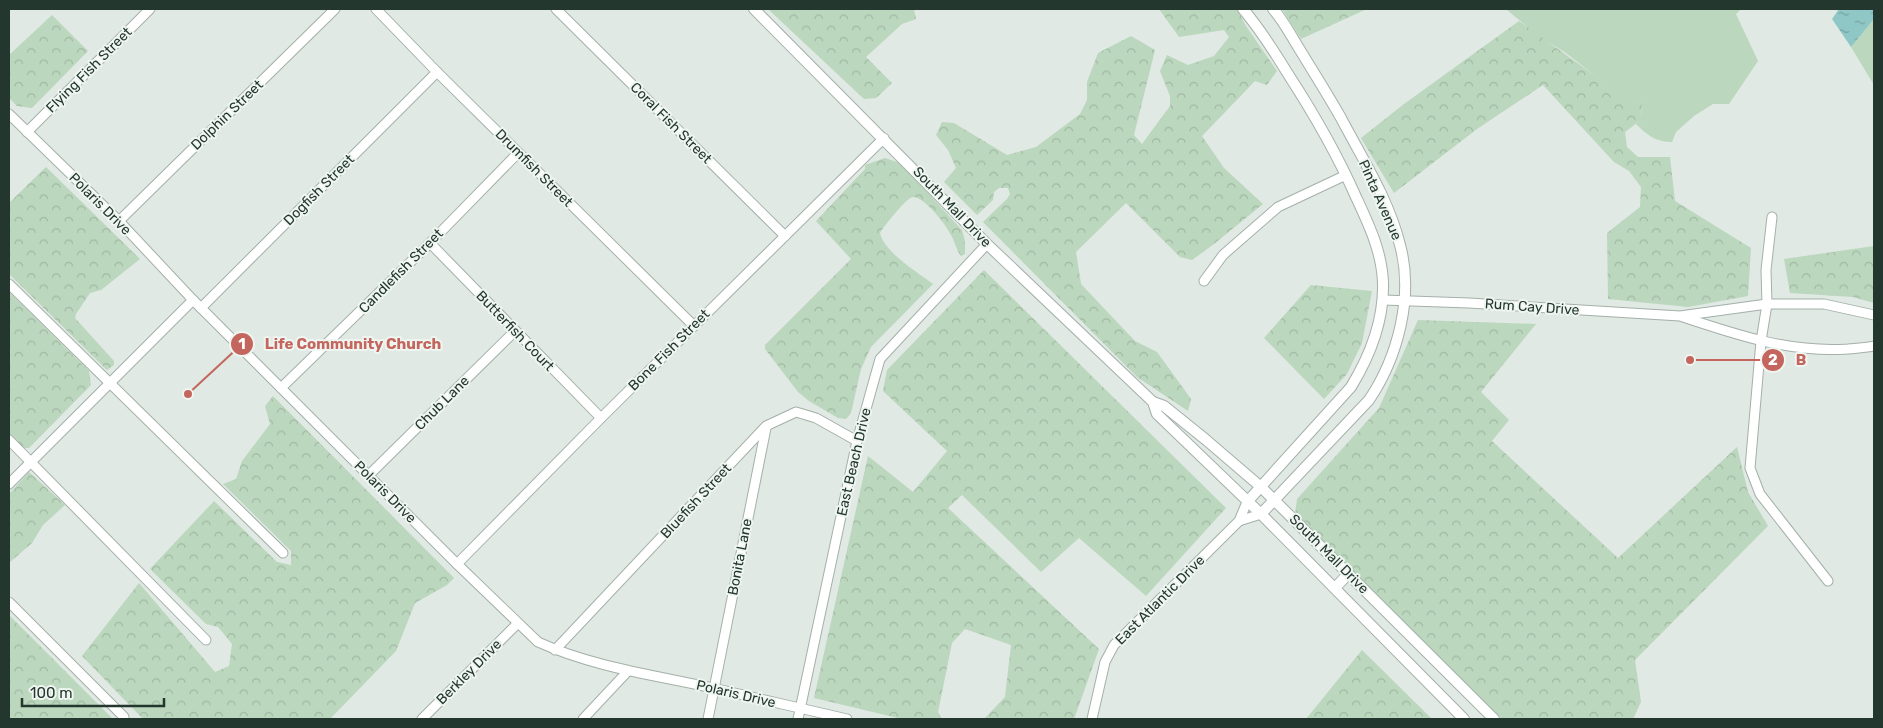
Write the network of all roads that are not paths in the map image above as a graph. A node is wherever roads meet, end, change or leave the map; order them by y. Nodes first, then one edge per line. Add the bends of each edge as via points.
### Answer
1 (150, 9) edge
2 (335, 9) edge
3 (376, 9) edge
4 (556, 9) edge
5 (754, 9) edge
6 (1243, 9) edge
7 (1273, 9) edge
8 (437, 72) junction
9 (9, 114) edge
10 (27, 132) junction
11 (884, 138) junction
12 (518, 153) junction
13 (1346, 175) junction
14 (1772, 217) dead end
15 (119, 221) junction
16 (785, 236) junction
17 (430, 243) junction
18 (987, 244) junction
19 (1204, 281) dead end
20 (9, 284) edge
21 (193, 300) junction
22 (1383, 300) junction
23 (1404, 301) junction
24 (1767, 304) junction
25 (201, 308) junction
26 (1874, 315) edge
27 (1680, 316) junction
28 (694, 326) junction
29 (515, 331) junction
30 (1761, 341) junction
31 (1874, 346) edge
32 (108, 383) junction
33 (281, 388) junction
34 (1153, 402) junction
35 (601, 418) junction
36 (766, 426) junction
37 (9, 440) edge
38 (857, 442) junction
39 (30, 462) junction
40 (369, 475) junction
41 (9, 484) edge
42 (1260, 487) junction
43 (1275, 501) junction
44 (1247, 502) junction
45 (1261, 514) junction
46 (1240, 521) junction
47 (283, 553) dead end
48 (457, 564) junction
49 (1348, 574) junction
50 (1828, 581) dead end
51 (1335, 588) junction
52 (9, 602) edge
53 (517, 624) junction
54 (206, 640) dead end
55 (555, 650) junction
56 (628, 671) junction
57 (713, 688) junction
58 (800, 709) junction
59 (124, 717) dead end
60 (422, 719) edge
61 (583, 719) edge
62 (708, 719) edge
63 (798, 719) edge
64 (847, 719) edge
65 (1092, 719) edge
66 (1464, 719) edge
67 (1494, 719) edge

1 - 10 street, Flying Fish Street
2 - 15 street, Dolphin Street
3 - 8 street, Drumfish Street
4 - 16 street, Coral Fish Street
5 - 11 street, South Mall Drive
6 - 13 street, Pinta Avenue via 1260,29 1313,113
7 - 23 street, Pinta Avenue via 1332,102 1385,205 1401,246
8 - 12 street, Drumfish Street
8 - 25 street, Dogfish Street
9 - 10 street, Polaris Drive
10 - 15 street, Polaris Drive
11 - 16 street, Bone Fish Street
11 - 18 street, South Mall Drive
12 - 17 street, Candlefish Street
12 - 28 street, Drumfish Street
13 - 19 street via 1278,207 1223,255
13 - 22 street, Pinta Avenue via 1379,252
14 - 24 street via 1766,270
15 - 21 street, Polaris Drive
16 - 28 street, Bone Fish Street
17 - 29 street, Butterfish Court
17 - 33 street, Candlefish Street
18 - 34 street, South Mall Drive
18 - 38 street, East Beach Drive via 880,359
20 - 32 street
21 - 25 street, Polaris Drive
21 - 32 street
22 - 23 street, Rum Cay Drive
22 - 42 street, Pinta Avenue via 1370,351 1351,387
23 - 27 street, Rum Cay Drive
23 - 43 street, Pinta Avenue via 1399,332 1381,382 1369,400
24 - 26 street, Rum Cay Drive via 1824,304
24 - 27 street, Rum Cay Drive
24 - 30 street
25 - 33 street, Polaris Drive
27 - 30 street, Rum Cay Drive
28 - 35 street, Bone Fish Street
29 - 35 street, Butterfish Court
29 - 40 street, Chub Lane
30 - 31 street, Rum Cay Drive via 1833,350
30 - 50 street via 1750,468 1760,494
32 - 39 street
32 - 47 street
33 - 40 street, Polaris Drive
34 - 42 street, South Mall Drive via 1164,406
34 - 44 street, South Mall Drive via 1157,414
35 - 48 street, Bone Fish Street
36 - 38 street, Bluefish Street via 796,412 816,418
36 - 55 street, Bluefish Street
36 - 57 street, Bonita Lane
37 - 39 street
38 - 58 street, East Beach Drive
39 - 41 street
39 - 54 street
40 - 48 street, Polaris Drive
42 - 43 street, South Mall Drive
42 - 44 street, Pinta Avenue
43 - 45 street, Pinta Avenue
43 - 49 street, South Mall Drive
44 - 45 street, South Mall Drive
44 - 46 street, East Atlantic Drive
45 - 46 street, East Atlantic Drive
45 - 51 street, South Mall Drive
46 - 65 street, East Atlantic Drive via 1114,645 1104,666
48 - 53 street, Polaris Drive
49 - 51 street
49 - 67 street, South Mall Drive
51 - 66 street, South Mall Drive
52 - 59 street
53 - 55 street, Polaris Drive via 538,642
53 - 60 street, Berkley Drive
55 - 56 street, Polaris Drive
56 - 57 street, Polaris Drive
56 - 61 street
57 - 58 street, Polaris Drive
57 - 62 street, Bonita Lane
58 - 63 street, East Beach Drive
58 - 64 street, Polaris Drive

